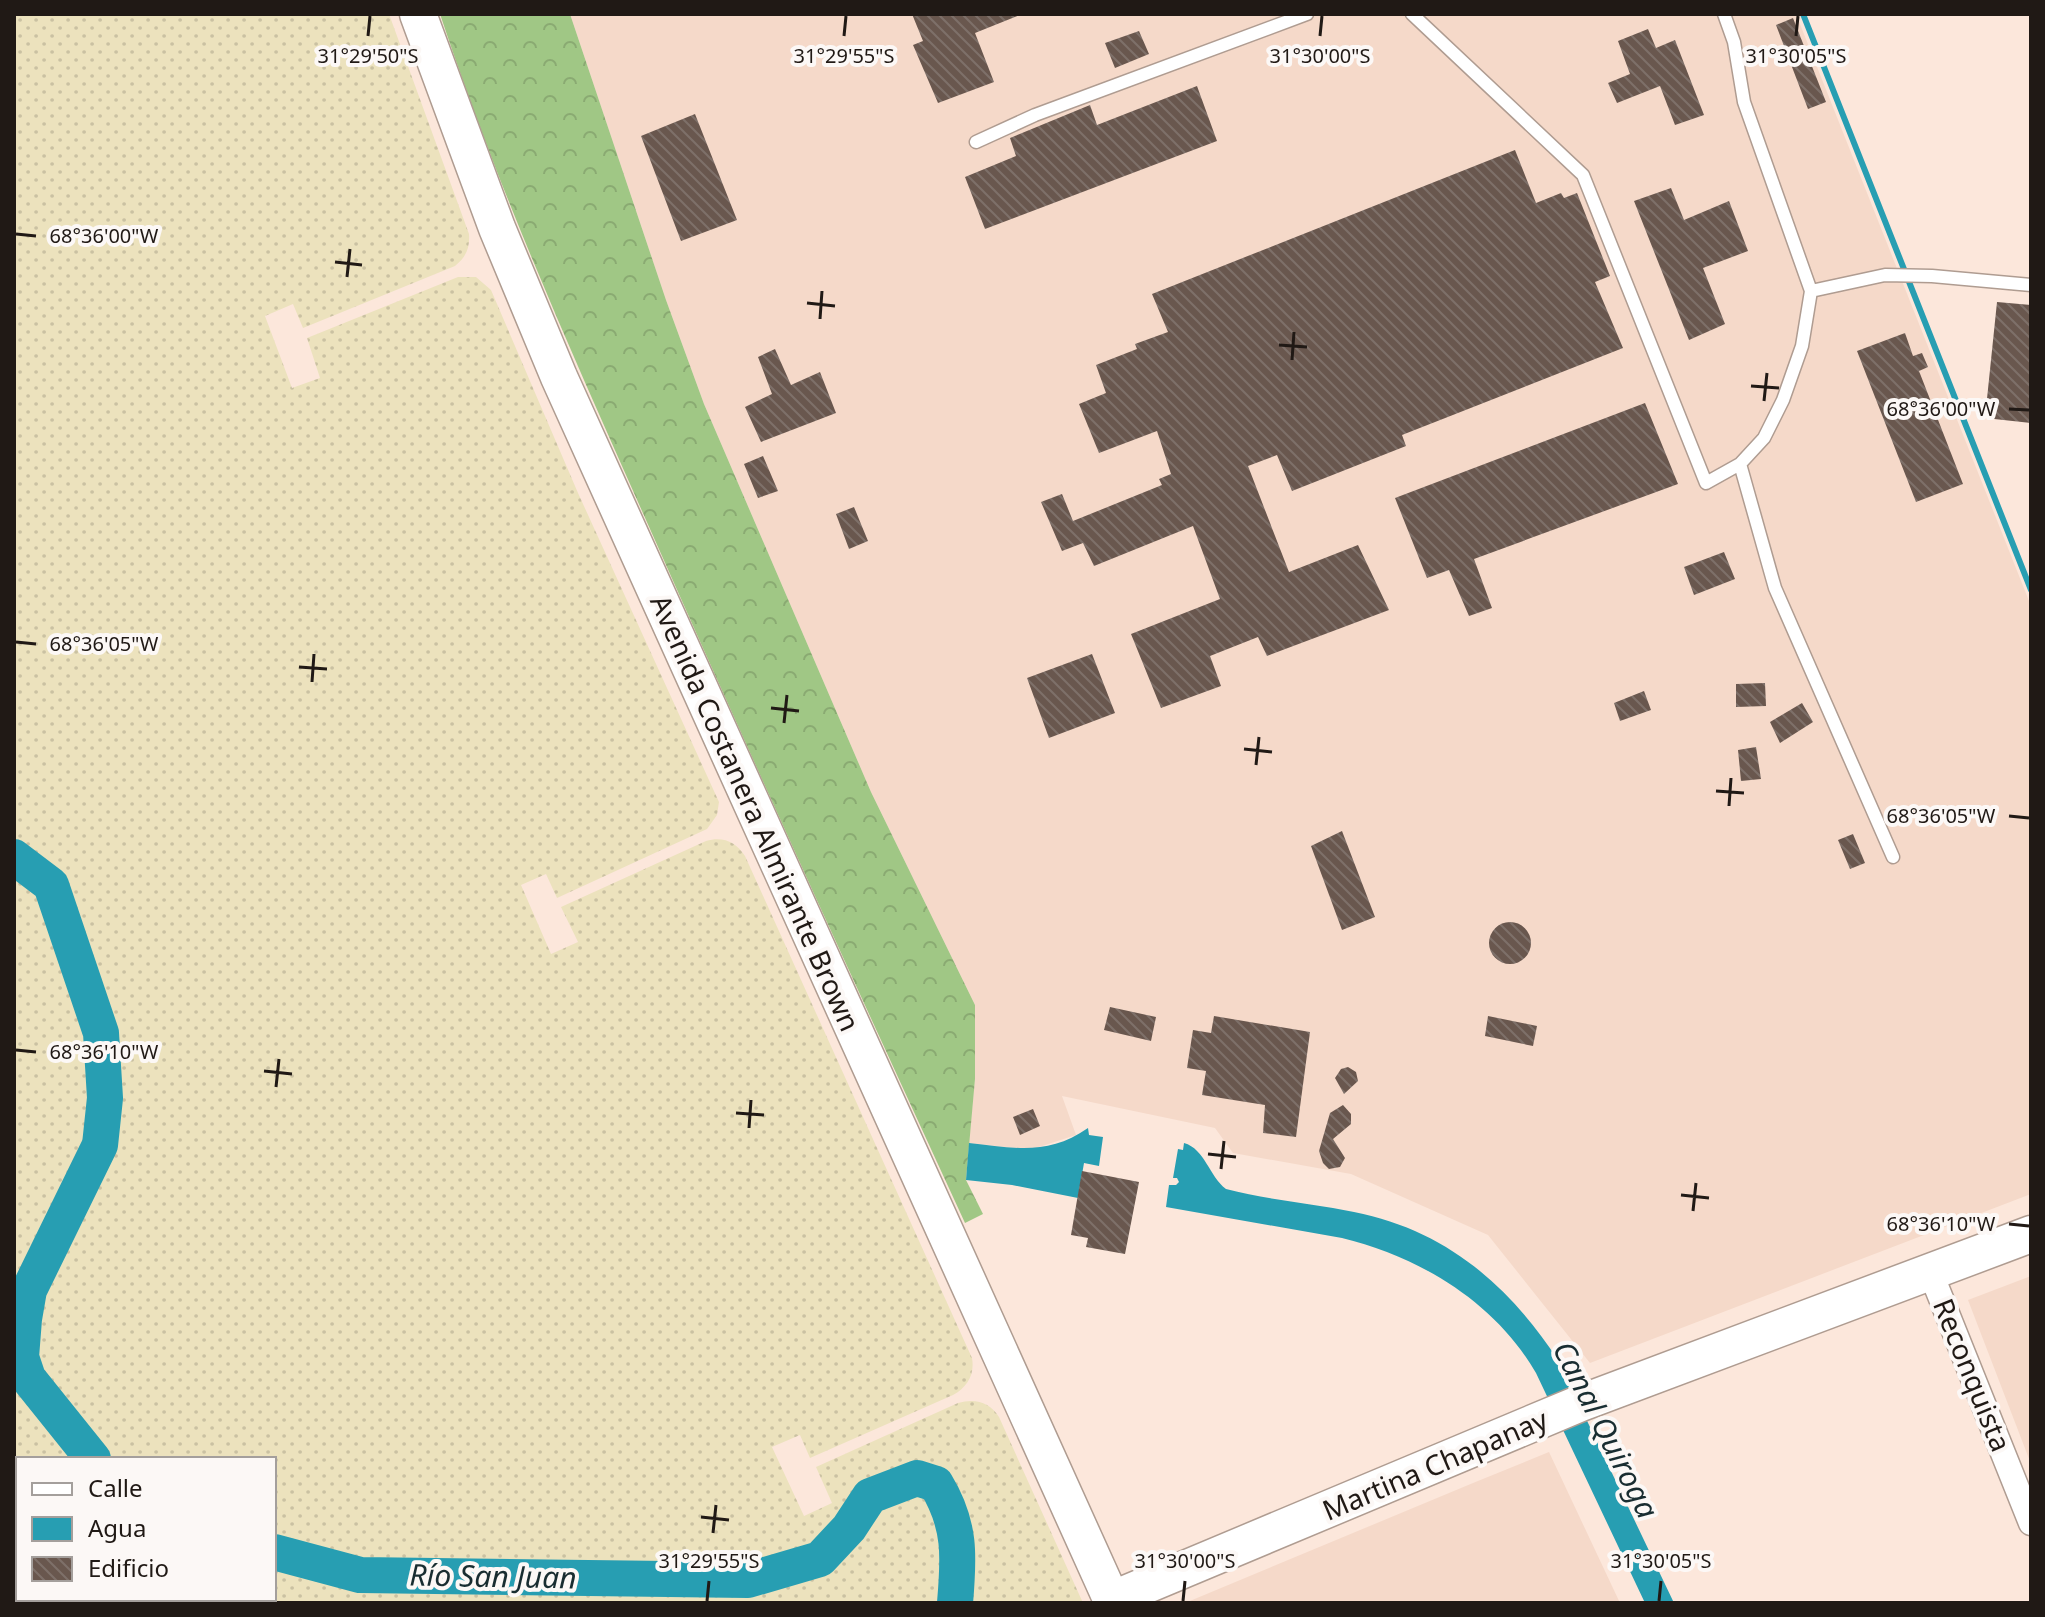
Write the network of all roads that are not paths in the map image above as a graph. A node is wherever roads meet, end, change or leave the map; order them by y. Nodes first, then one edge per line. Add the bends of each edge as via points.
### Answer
1 (418, 14) edge
2 (1307, 14) edge
3 (1412, 14) edge
4 (1724, 14) edge
5 (976, 142) dead end
6 (2031, 285) edge
7 (1811, 291) junction
8 (1740, 464) junction
9 (1893, 857) dead end
10 (2031, 1234) edge
11 (1930, 1271) junction
12 (2031, 1523) edge
13 (1112, 1601) edge

1 - 13 main road, Avenida Costanera Almirante Brown via 497,228 571,405
2 - 5 lane
3 - 8 lane via 1583,175 1706,483
4 - 7 lane via 1744,102
6 - 7 lane via 1885,275
7 - 8 lane via 1802,346 1783,400 1764,438
8 - 9 lane via 1775,588
10 - 11 main road, Martina Chapanay
11 - 12 street, Reconquista
11 - 13 main road, Martina Chapanay via 1567,1410

